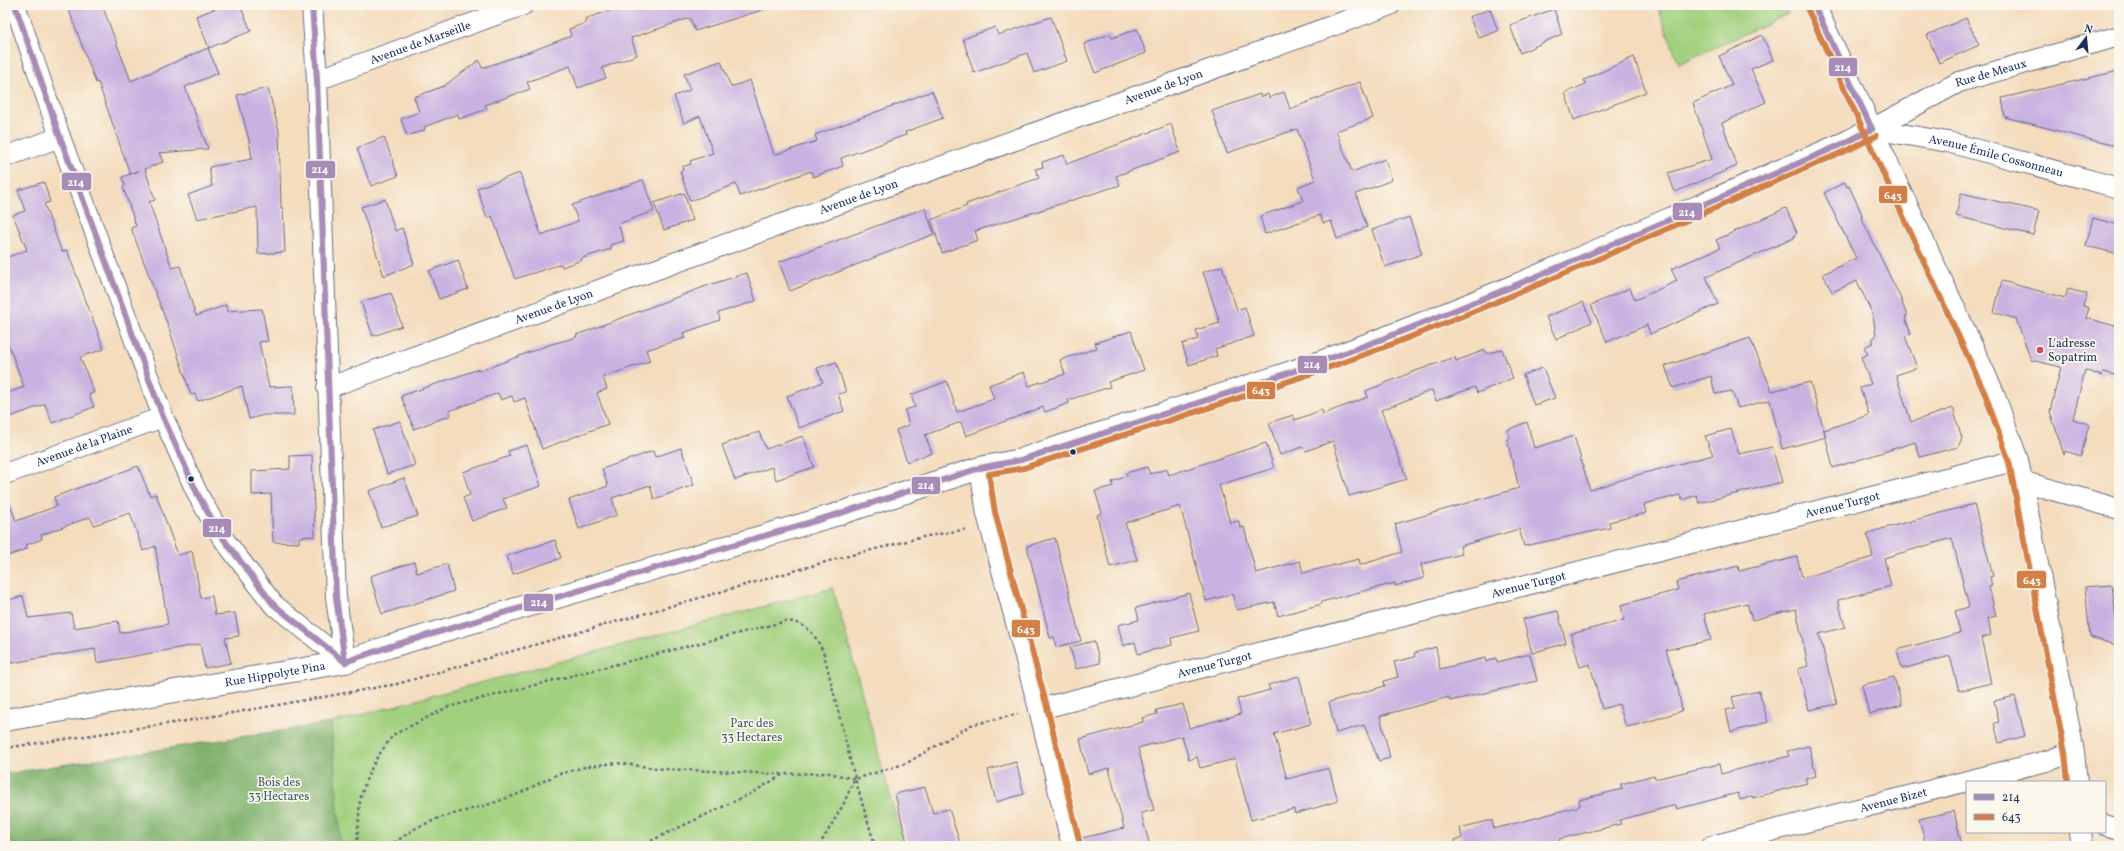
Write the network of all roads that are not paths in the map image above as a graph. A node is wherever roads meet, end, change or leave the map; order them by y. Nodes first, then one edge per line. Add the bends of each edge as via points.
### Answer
1 (15, 5) edge
2 (523, 5) edge
3 (1390, 5) edge
4 (1814, 5) edge
5 (308, 9) edge
6 (2119, 36) edge
7 (317, 80) junction
8 (1872, 129) junction
9 (60, 138) junction
10 (5, 156) edge
11 (2119, 188) edge
12 (328, 388) junction
13 (163, 417) junction
14 (2017, 460) junction
15 (980, 468) junction
16 (5, 474) edge
17 (2021, 481) junction
18 (2119, 509) edge
19 (345, 662) junction
20 (1039, 709) junction
21 (5, 720) edge
22 (2073, 752) junction
23 (1966, 781) edge
24 (1967, 781) edge
25 (2076, 781) edge
26 (2106, 825) edge
27 (2119, 829) edge
28 (2080, 833) edge
29 (1072, 846) edge
30 (1712, 846) edge
31 (2082, 846) edge

1 - 9 street
2 - 7 street, Avenue de Marseille
3 - 12 street, Avenue de Lyon
4 - 8 main road
5 - 7 street
6 - 8 street, Rue de Meaux via 1959,82
7 - 12 street
8 - 11 street, Avenue Émile Cossonneau via 1948,142
8 - 14 main road via 1992,391
8 - 15 main road, Rue Hippolyte Pina via 1584,257 1406,330 1325,360 1021,460
9 - 10 street
9 - 13 street
12 - 19 street via 336,597
13 - 16 street, Avenue de la Plaine
13 - 19 street via 198,495 222,537 273,604
14 - 17 main road
14 - 20 street, Avenue Turgot
15 - 19 main road, Rue Hippolyte Pina via 828,518 388,647
15 - 20 street via 987,514
17 - 18 street
17 - 22 main road
19 - 21 main road, Rue Hippolyte Pina
20 - 29 street
22 - 24 street, Avenue Bizet
22 - 25 main road
23 - 30 street, Avenue Bizet
26 - 27 street
28 - 31 main road

